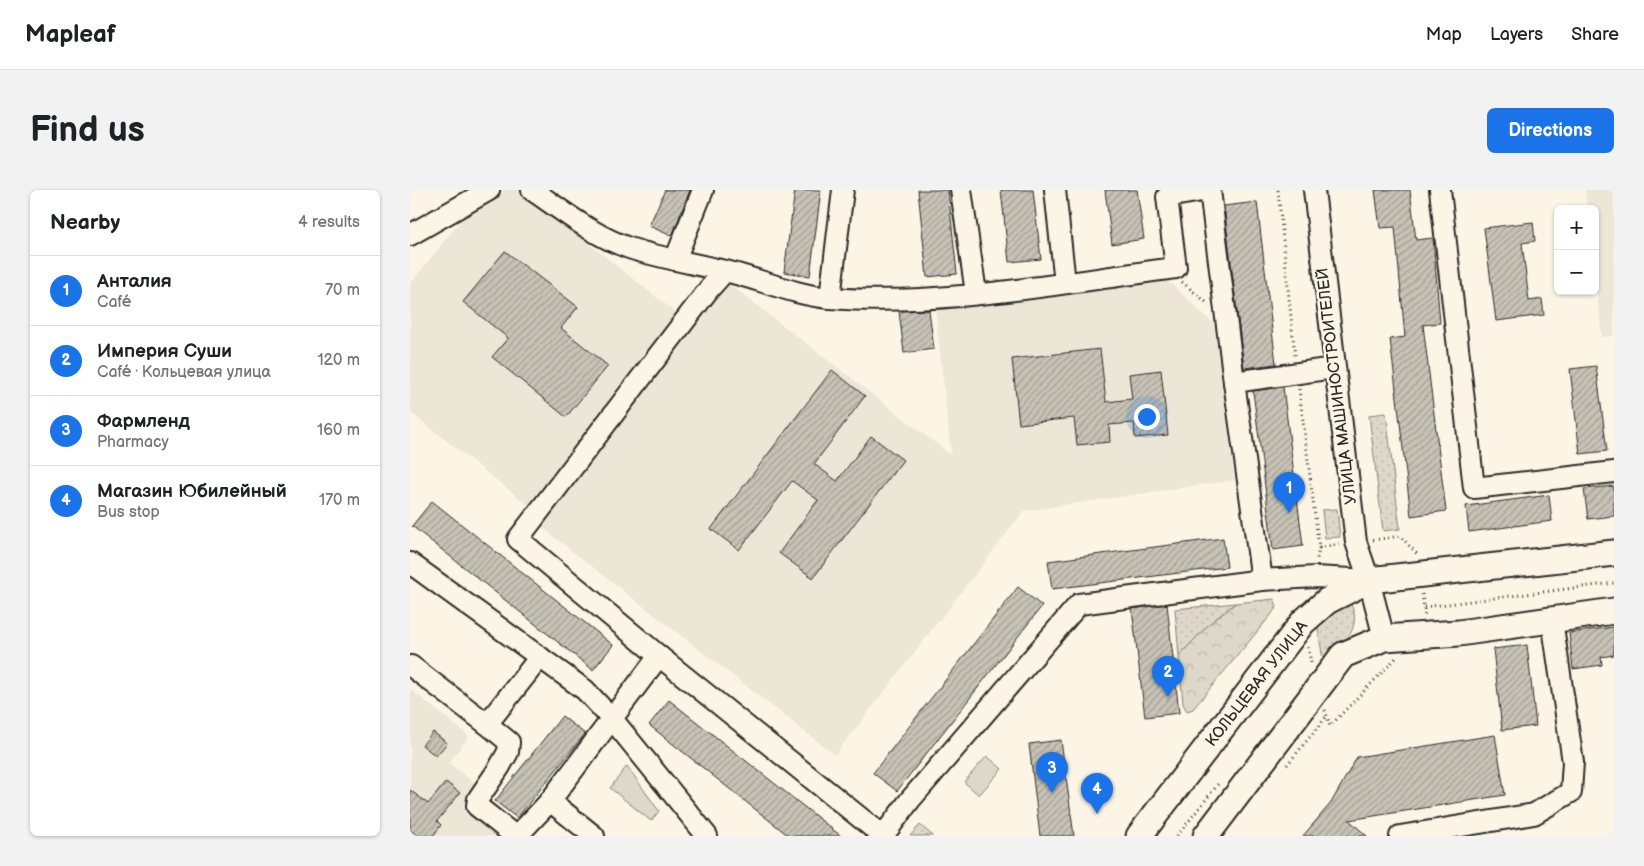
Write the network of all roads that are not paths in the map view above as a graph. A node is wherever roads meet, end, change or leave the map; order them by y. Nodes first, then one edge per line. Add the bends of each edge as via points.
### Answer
1 (490, 190) edge
2 (703, 190) edge
3 (843, 190) edge
4 (961, 190) edge
5 (1056, 190) edge
6 (1209, 190) edge
7 (1314, 190) edge
8 (1440, 190) edge
9 (545, 193) edge
10 (1167, 193) edge
11 (413, 229) edge
12 (675, 260) junction
13 (726, 271) junction
14 (1065, 283) junction
15 (976, 293) junction
16 (830, 298) junction
17 (1334, 368) junction
18 (1234, 382) junction
19 (1614, 472) edge
20 (1614, 553) edge
21 (410, 563) edge
22 (1262, 580) junction
23 (1369, 580) junction
24 (1614, 611) edge
25 (1552, 620) junction
26 (1384, 638) junction
27 (659, 656) junction
28 (540, 657) junction
29 (410, 666) edge
30 (613, 720) junction
31 (487, 724) junction
32 (550, 801) junction
33 (516, 836) edge
34 (594, 836) edge
35 (707, 836) edge
36 (883, 836) edge
37 (1138, 836) edge
38 (1206, 836) edge
39 (1400, 836) edge

1 - 11 street
2 - 12 street
3 - 16 street
4 - 15 street
5 - 14 street
6 - 10 street
6 - 18 street
7 - 17 street, УЛИЦА МАШИНОСТРОИТЕЛЕЙ
8 - 19 street via 1474,488
9 - 12 street via 596,232 620,244
10 - 14 street via 1176,268
12 - 13 street
13 - 16 street via 796,292
13 - 27 street via 518,539
14 - 15 street
15 - 16 street via 907,299
17 - 18 street
17 - 23 street, УЛИЦА МАШИНОСТРОИТЕЛЕЙ via 1356,542
18 - 22 street
20 - 23 main road, КОЛЬЦЕВАЯ УЛИЦА
21 - 28 street
22 - 23 street via 1315,577
22 - 36 street via 1079,604 910,800
23 - 26 street, УЛИЦА МАШИНОСТРОИТЕЛЕЙ
23 - 37 main road, КОЛЬЦЕВАЯ УЛИЦА via 1327,601 1303,622
24 - 25 main road
25 - 26 main road via 1451,634
25 - 39 street via 1573,762 1571,792 1534,814
26 - 38 main road via 1343,655
27 - 30 street
27 - 36 street
28 - 30 street via 585,690
28 - 31 street
29 - 31 street
30 - 32 street
30 - 35 street
31 - 33 street via 509,742 508,752 478,799 478,806
32 - 33 street
32 - 34 street

